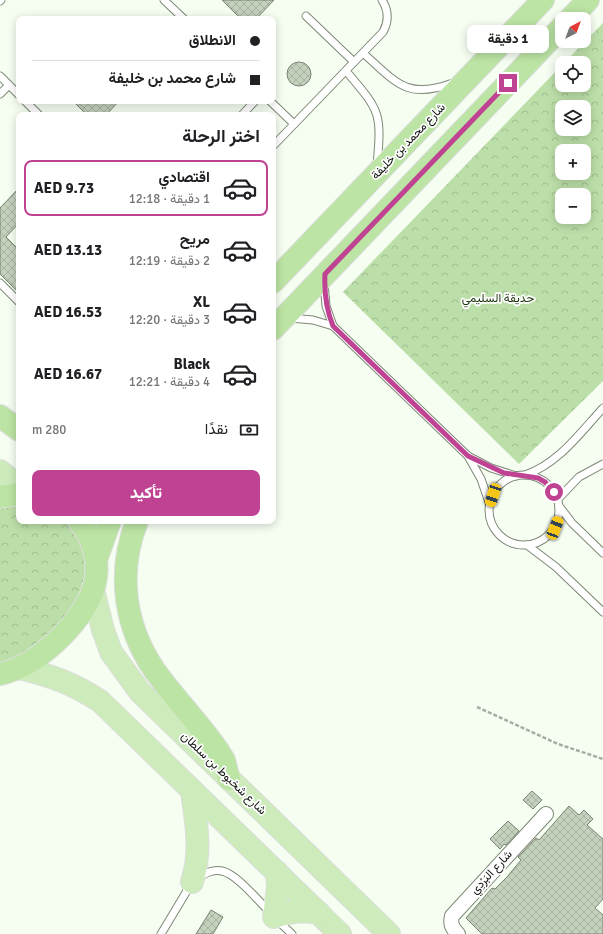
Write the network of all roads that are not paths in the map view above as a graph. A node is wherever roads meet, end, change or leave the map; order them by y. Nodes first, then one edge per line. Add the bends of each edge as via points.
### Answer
1 (164, 0) edge
2 (382, 0) edge
3 (543, 0) edge
4 (588, 0) edge
5 (577, 12) edge
6 (181, 16) edge
7 (306, 16) dead end
8 (555, 34) edge
9 (363, 53) junction
10 (354, 62) junction
11 (346, 71) junction
12 (0, 76) edge
13 (469, 78) junction
14 (9, 85) junction
15 (16, 92) edge
16 (0, 94) edge
17 (28, 104) edge
18 (252, 104) edge
19 (273, 104) edge
20 (36, 112) edge
21 (245, 112) edge
22 (294, 124) junction
23 (276, 143) edge
24 (376, 175) junction
25 (325, 274) junction
26 (276, 279) edge
27 (0, 283) edge
28 (16, 299) edge
29 (278, 324) edge
30 (333, 326) junction
31 (603, 408) edge
32 (0, 416) edge
33 (16, 428) edge
34 (468, 456) junction
35 (603, 464) edge
36 (0, 471) edge
37 (520, 476) junction
38 (16, 484) edge
39 (16, 494) edge
40 (0, 497) edge
41 (558, 503) junction
42 (490, 505) junction
43 (81, 524) edge
44 (109, 524) edge
45 (136, 524) edge
46 (527, 545) junction
47 (603, 553) edge
48 (96, 560) junction
49 (93, 590) junction
50 (603, 612) edge
51 (10, 671) edge
52 (229, 778) junction
53 (192, 791) junction
54 (546, 814) dead end
55 (277, 872) junction
56 (192, 882) junction
57 (319, 913) junction
58 (274, 917) junction
59 (161, 934) edge
60 (292, 934) edge
61 (340, 934) edge
62 (389, 934) edge
63 (458, 934) edge

1 - 6 lane
2 - 9 lane via 387,9 387,26
3 - 13 highway, شارع محمد بن خليفة
4 - 5 highway
7 - 10 lane
8 - 25 highway
9 - 10 lane
9 - 13 lane via 400,85 412,89 435,90
10 - 11 lane
11 - 22 lane
11 - 24 lane via 372,102 379,119
12 - 14 lane
13 - 24 highway, شارع محمد بن خليفة
14 - 15 lane
14 - 16 lane
17 - 20 lane
18 - 21 lane
19 - 22 lane
22 - 23 lane
24 - 26 highway, شارع محمد بن خليفة
25 - 29 highway
25 - 30 lane via 326,306
27 - 28 lane
29 - 30 lane via 313,320
30 - 34 lane
31 - 37 lane via 558,456 542,468
32 - 33 highway
34 - 37 lane via 491,468
34 - 42 lane
35 - 41 lane via 579,477
36 - 38 main road
37 - 41 lane via 531,476 545,482
37 - 42 lane via 498,486
39 - 40 highway
41 - 46 lane via 559,517 555,528 538,542
41 - 47 lane via 572,524
42 - 46 lane via 491,520 499,534 512,542
43 - 48 highway via 91,540
44 - 48 highway
45 - 52 highway via 127,553 124,577 128,608 137,638 156,672 219,752
46 - 50 lane via 556,567
48 - 49 highway
49 - 51 highway via 80,614 63,635 42,653
49 - 52 main road, شارع شخبوط بن سلطان via 111,652 125,673 140,692
51 - 53 main road via 49,675 77,686 100,701
52 - 62 main road, شارع شخبوط بن سلطان
53 - 55 main road
53 - 56 main road via 199,843
54 - 63 street, شارع البَرْدِي via 452,916 450,922
55 - 57 main road
55 - 58 main road
56 - 58 lane via 207,872 223,871 233,877
56 - 59 lane
57 - 58 main road via 304,910
57 - 61 main road
58 - 60 lane

